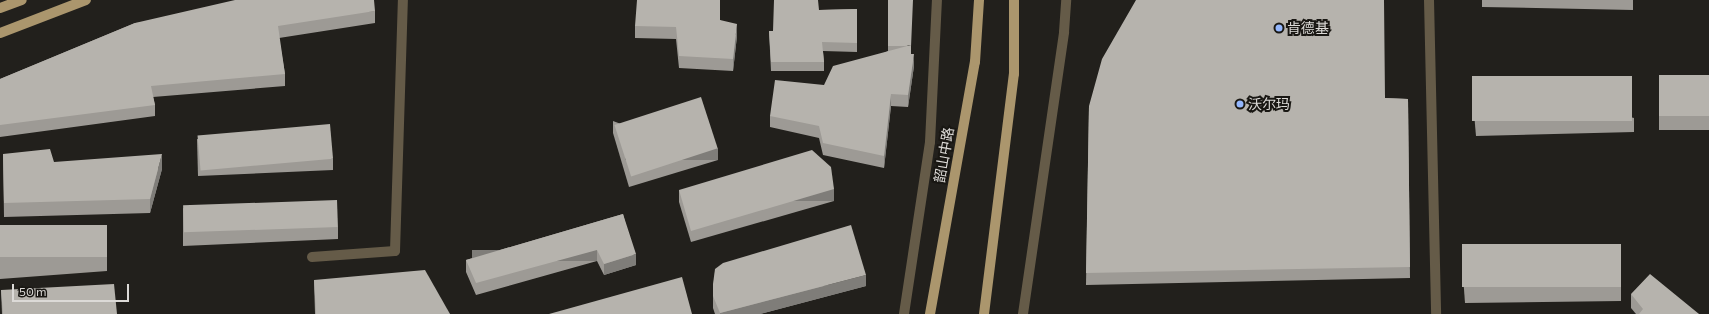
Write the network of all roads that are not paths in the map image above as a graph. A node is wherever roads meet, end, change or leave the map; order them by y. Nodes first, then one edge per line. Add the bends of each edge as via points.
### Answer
1 (22, 0) edge
2 (86, 0) edge
3 (403, 0) edge
4 (937, 0) edge
5 (979, 0) edge
6 (1014, 0) edge
7 (1066, 0) edge
8 (1429, 0) edge
9 (0, 8) edge
10 (0, 33) edge
11 (312, 257) dead end
12 (904, 314) edge
13 (930, 314) edge
14 (984, 314) edge
15 (1023, 314) edge
16 (1436, 314) edge

1 - 9 main road
2 - 10 main road
3 - 11 street via 395,251
4 - 12 street via 930,142
5 - 13 main road, 韶山中路 via 975,62
6 - 14 main road via 1014,74
7 - 15 street via 1064,32
8 - 16 street

